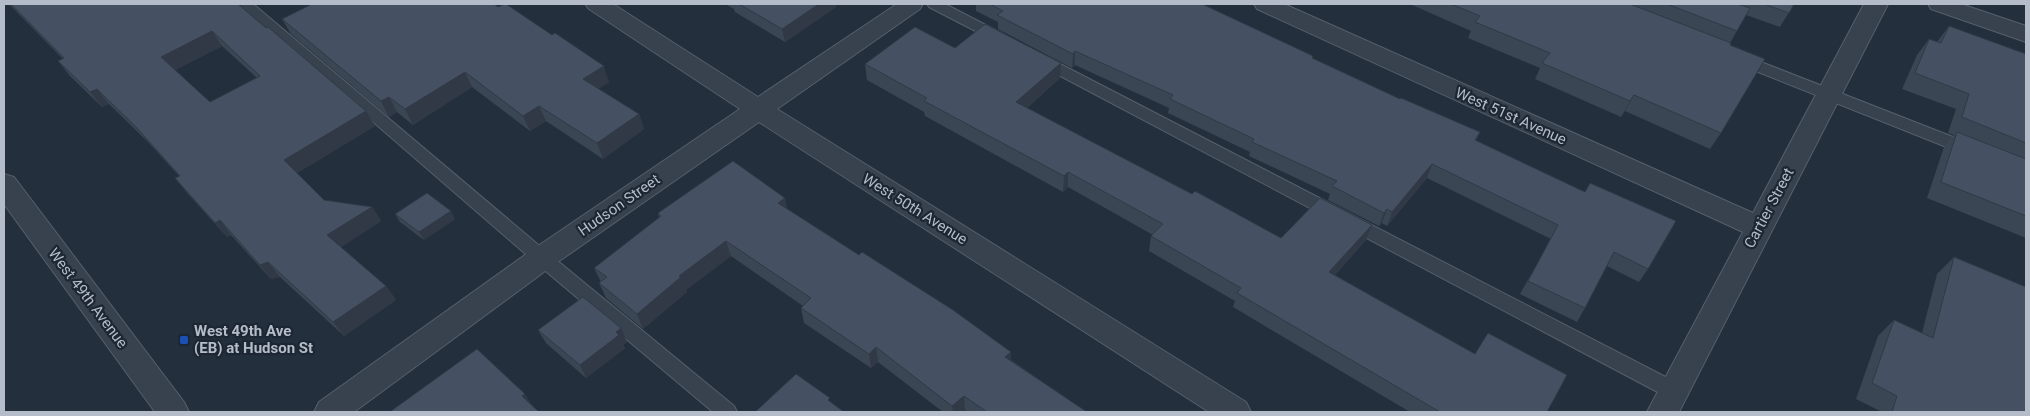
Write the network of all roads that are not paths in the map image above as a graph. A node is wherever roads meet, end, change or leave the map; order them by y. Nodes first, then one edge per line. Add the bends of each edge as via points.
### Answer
1 (244, 4) edge
2 (597, 4) edge
3 (912, 4) edge
4 (934, 4) edge
5 (1265, 4) edge
6 (1876, 4) edge
7 (1939, 4) edge
8 (2026, 34) edge
9 (1728, 54) edge
10 (1829, 94) junction
11 (758, 109) junction
12 (1981, 154) edge
13 (4, 184) edge
14 (1758, 227) junction
15 (542, 258) junction
16 (1668, 402) edge
17 (173, 412) edge
18 (330, 412) edge
19 (727, 412) edge
20 (1235, 412) edge

1 - 15 lane
2 - 11 street, West 50th Avenue
3 - 11 street, Hudson Street
4 - 16 lane
5 - 14 street, West 51st Avenue
6 - 10 street, Cartier Street
7 - 8 street
9 - 10 lane
10 - 12 lane
10 - 14 street, Cartier Street
11 - 15 street, Hudson Street
11 - 20 street, West 50th Avenue
13 - 17 street, West 49th Avenue
14 - 16 street, Cartier Street
15 - 18 street, Hudson Street
15 - 19 lane

